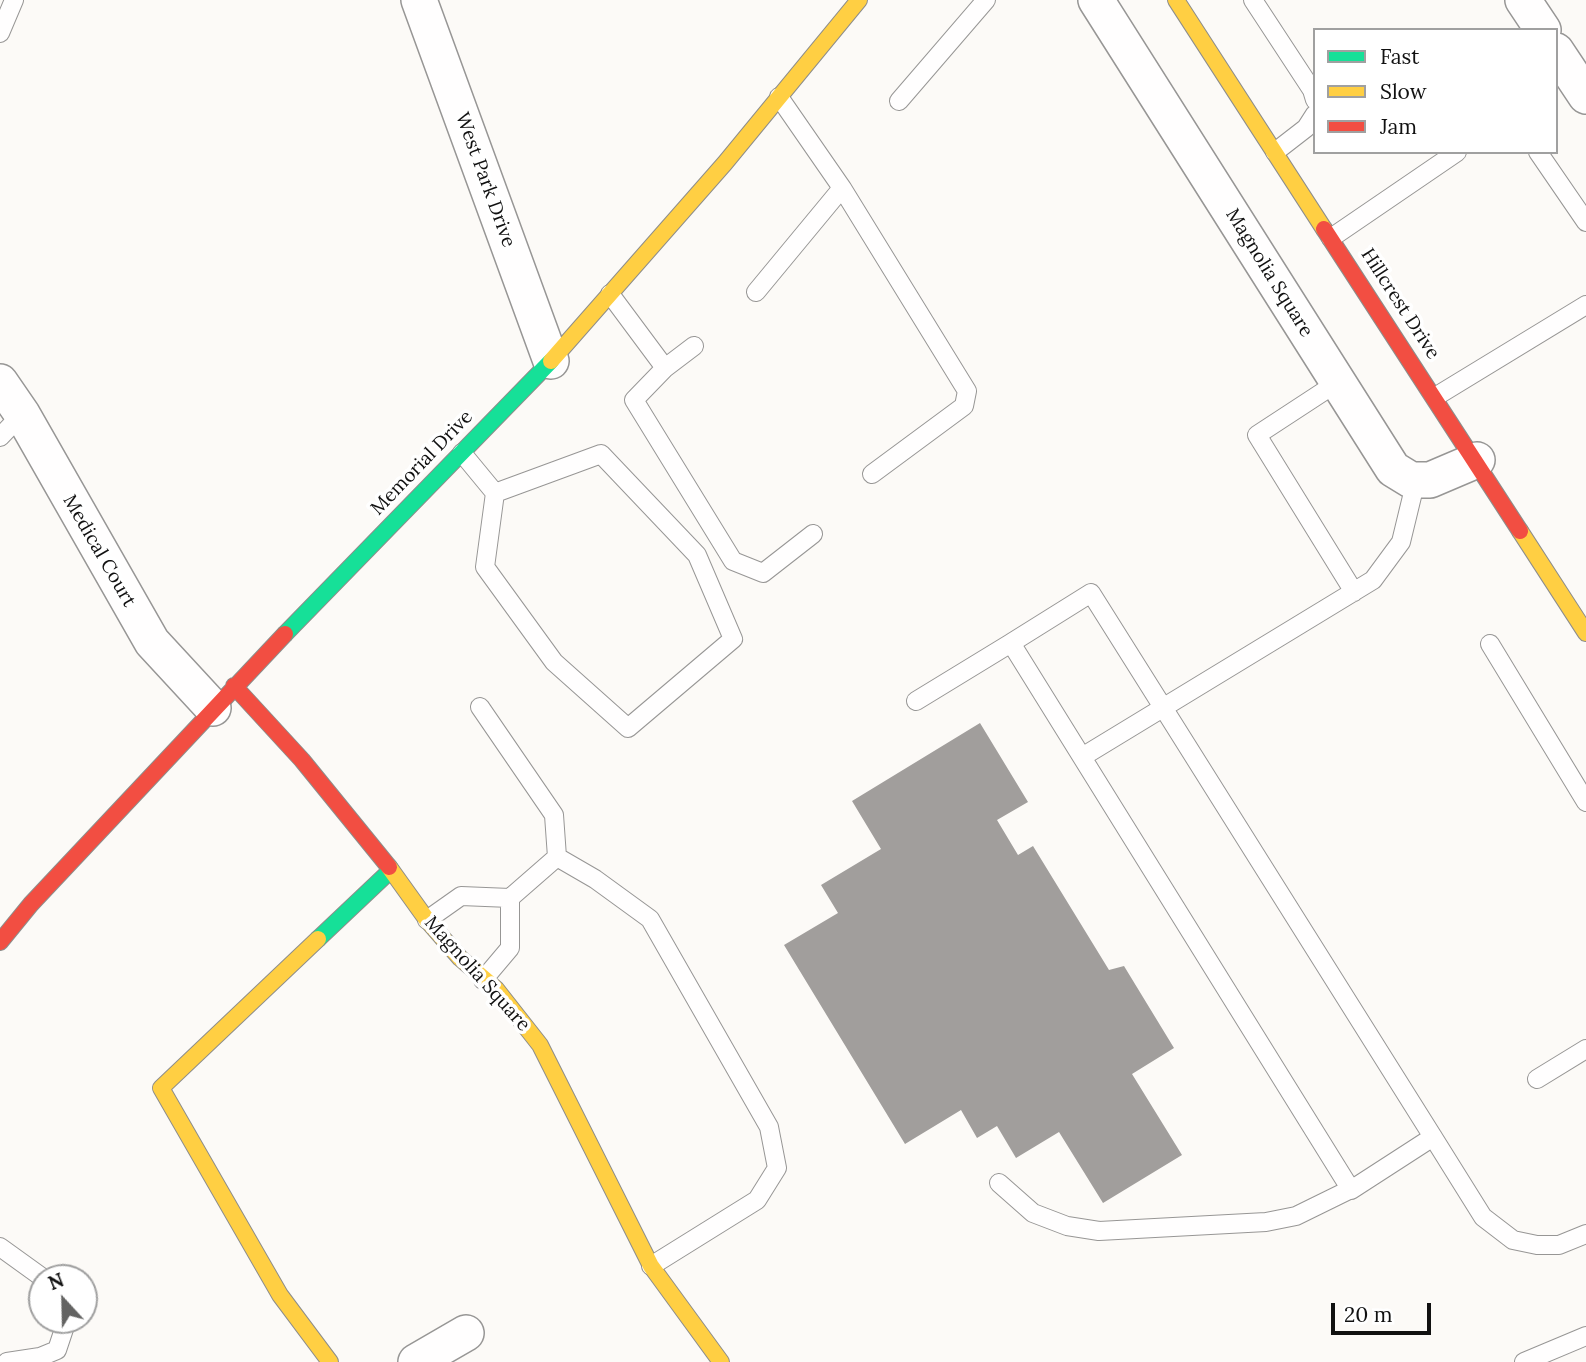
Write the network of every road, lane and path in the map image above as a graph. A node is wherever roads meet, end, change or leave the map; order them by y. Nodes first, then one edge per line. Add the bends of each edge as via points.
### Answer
1 (14, 0) edge
2 (419, 0) edge
3 (859, 0) edge
4 (986, 0) edge
5 (1096, 0) edge
6 (1176, 0) edge
7 (1253, 0) edge
8 (1523, 0) edge
9 (1542, 28) edge
10 (0, 33) edge
11 (1313, 93) edge
12 (779, 97) junction
13 (900, 101) dead end
14 (1313, 117) edge
15 (1275, 152) junction
16 (1454, 154) edge
17 (1539, 154) edge
18 (842, 188) junction
19 (1586, 222) edge
20 (1331, 238) junction
21 (756, 292) dead end
22 (610, 294) junction
23 (1586, 305) edge
24 (694, 346) dead end
25 (551, 361) junction
26 (665, 368) junction
27 (0, 382) edge
28 (1338, 382) junction
29 (1435, 397) junction
30 (11, 426) edge
31 (462, 453) junction
32 (1477, 460) junction
33 (872, 474) dead end
34 (1416, 480) junction
35 (495, 492) junction
36 (813, 534) dead end
37 (1354, 592) junction
38 (1586, 632) edge
39 (1011, 643) junction
40 (1490, 644) dead end
41 (223, 697) junction
42 (916, 701) dead end
43 (480, 707) dead end
44 (1164, 709) junction
45 (1082, 757) junction
46 (1586, 802) edge
47 (557, 857) junction
48 (391, 870) junction
49 (510, 898) junction
50 (427, 920) junction
51 (0, 942) edge
52 (483, 980) junction
53 (1586, 1049) edge
54 (1537, 1079) dead end
55 (1433, 1137) junction
56 (999, 1183) dead end
57 (1351, 1189) junction
58 (1586, 1234) edge
59 (0, 1247) edge
60 (652, 1266) junction
61 (28, 1267) edge
62 (466, 1333) dead end
63 (63, 1334) edge
64 (1586, 1336) edge
65 (8, 1362) edge
66 (330, 1362) edge
67 (416, 1362) edge
68 (721, 1362) edge
69 (1524, 1362) edge

1 - 10 lane
2 - 25 street, West Park Drive
3 - 12 street, Memorial Drive
4 - 13 lane
5 - 28 street, Magnolia Square
6 - 15 street, Hillcrest Drive
7 - 11 lane
8 - 9 street
12 - 18 lane
12 - 22 street, Memorial Drive
14 - 15 lane
15 - 20 street, Hillcrest Drive
16 - 20 lane
17 - 19 lane
18 - 21 lane
18 - 33 lane via 967,391 964,406
20 - 29 street, Hillcrest Drive
22 - 25 street, Memorial Drive
22 - 26 lane
23 - 29 lane
24 - 26 lane
25 - 31 street, Memorial Drive
26 - 36 lane via 634,400 733,561 763,573
27 - 30 street, Medical Court
28 - 34 street, Magnolia Square via 1393,469
28 - 37 lane via 1257,435
29 - 32 street, Hillcrest Drive
30 - 41 street, Medical Court via 152,642
31 - 35 lane
31 - 41 street, Memorial Drive
32 - 34 street via 1430,480
32 - 38 street, Hillcrest Drive
34 - 37 lane via 1401,542 1373,580
35 - 35 lane via 485,567 554,662 628,728 733,639 697,555 601,454
37 - 44 lane
39 - 42 lane
39 - 44 lane via 1091,593
39 - 45 lane
40 - 46 lane
41 - 48 street, Magnolia Square via 302,760
41 - 51 street, Memorial Drive
43 - 47 lane via 554,815
44 - 45 lane
44 - 55 lane
45 - 57 lane
47 - 49 lane
47 - 60 lane via 650,919 769,1127 777,1168 757,1200
48 - 50 street, Magnolia Square
48 - 66 street via 161,1088 280,1295
49 - 50 lane via 461,896
49 - 52 lane via 510,948
50 - 52 street, Magnolia Square
52 - 60 street, Magnolia Square via 496,989 540,1045
53 - 54 lane
55 - 57 lane
55 - 58 lane via 1483,1217 1513,1240 1559,1245
56 - 57 lane via 1032,1213 1099,1231 1266,1222 1296,1216
59 - 61 lane
60 - 68 street, Magnolia Square
62 - 67 street
63 - 65 lane via 57,1350
64 - 69 lane

